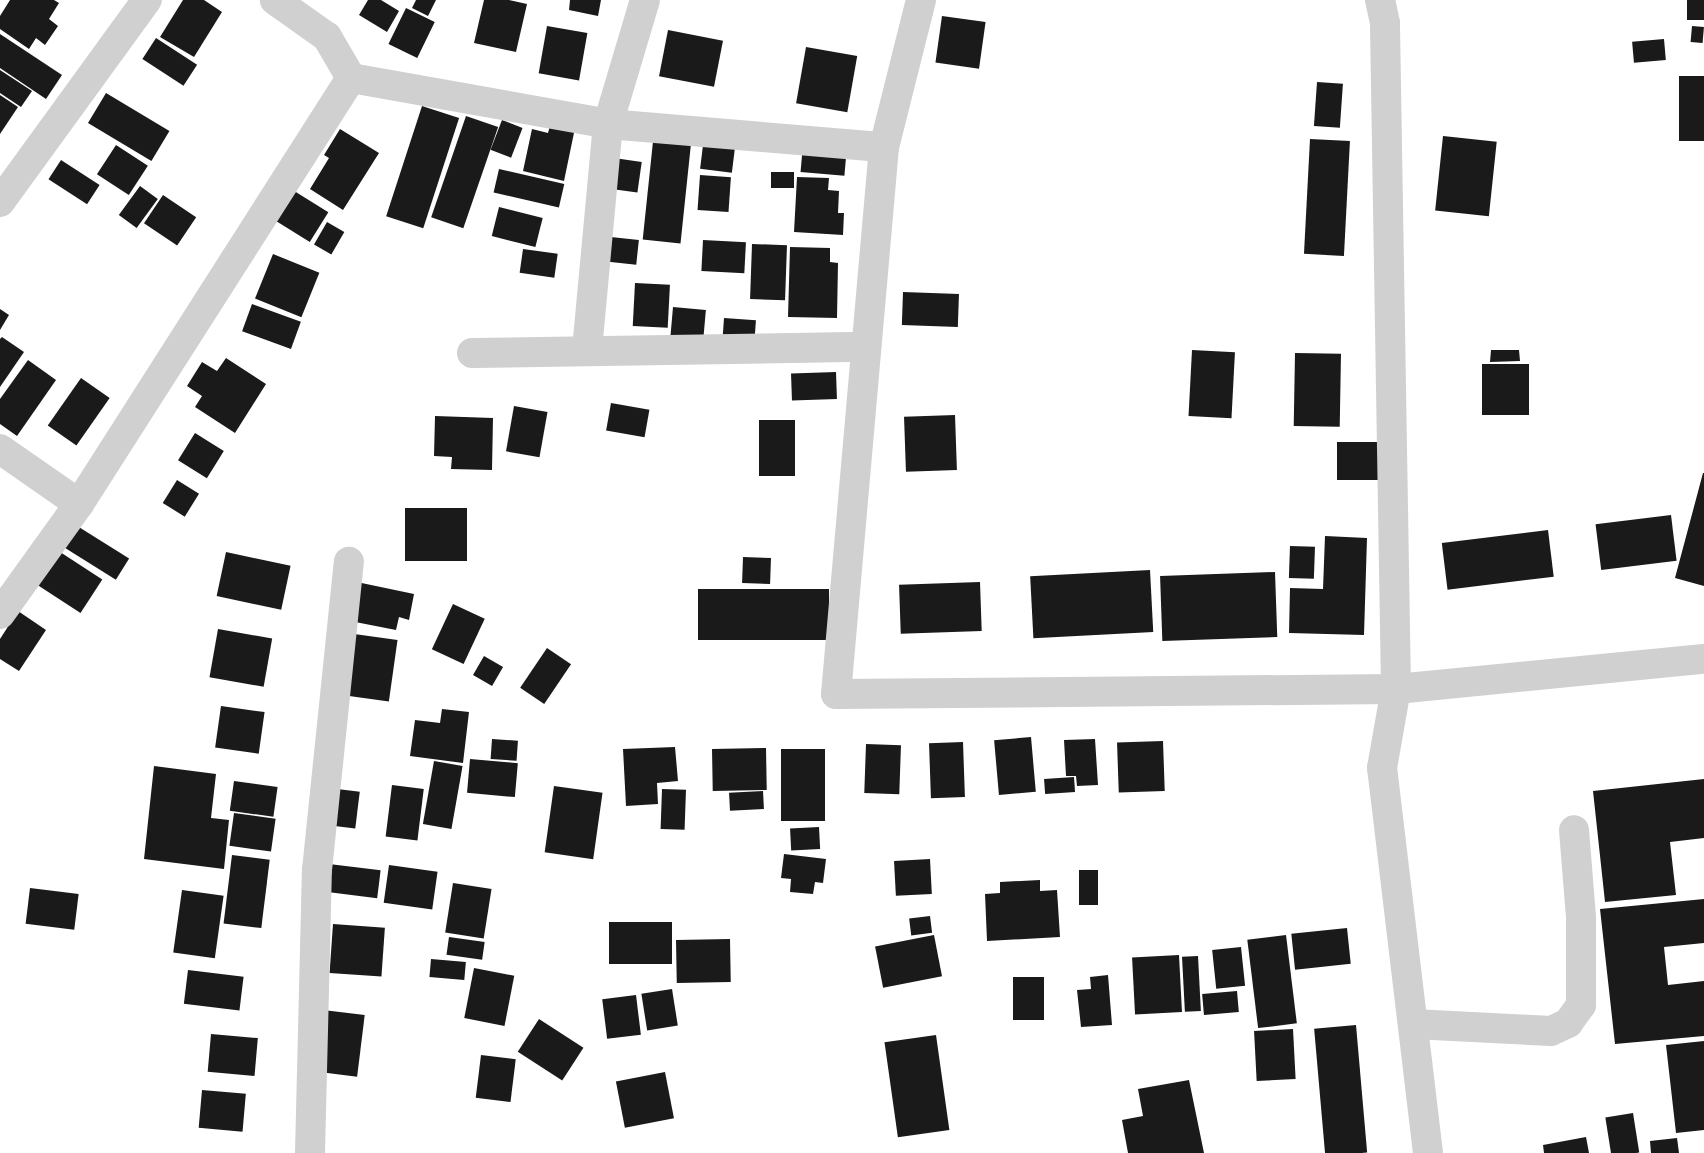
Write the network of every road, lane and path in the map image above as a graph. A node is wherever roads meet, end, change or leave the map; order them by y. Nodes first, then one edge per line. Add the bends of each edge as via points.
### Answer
1 (147, 0) edge
2 (275, 0) edge
3 (645, 0) edge
4 (921, 0) edge
5 (1380, 0) edge
6 (351, 78) junction
7 (609, 124) junction
8 (884, 147) junction
9 (0, 202) edge
10 (866, 347) junction
11 (587, 350) junction
12 (472, 353) dead end
13 (0, 449) edge
14 (79, 504) junction
15 (349, 562) dead end
16 (0, 614) edge
17 (1704, 659) edge
18 (1396, 688) junction
19 (1574, 830) dead end
20 (1413, 1024) junction
21 (310, 1153) edge
22 (1428, 1153) edge

1 - 9 street
2 - 6 street via 327,36
3 - 7 street
4 - 8 street
5 - 18 street via 1385,23
6 - 7 street
6 - 14 street
7 - 8 street
7 - 11 street
8 - 10 street
10 - 11 street
10 - 18 street via 836,694
11 - 12 street
13 - 14 street
14 - 16 street
15 - 21 street via 317,870
17 - 18 street
18 - 20 street via 1382,768
19 - 20 street via 1581,917 1581,1005 1568,1023 1551,1030
20 - 22 street

